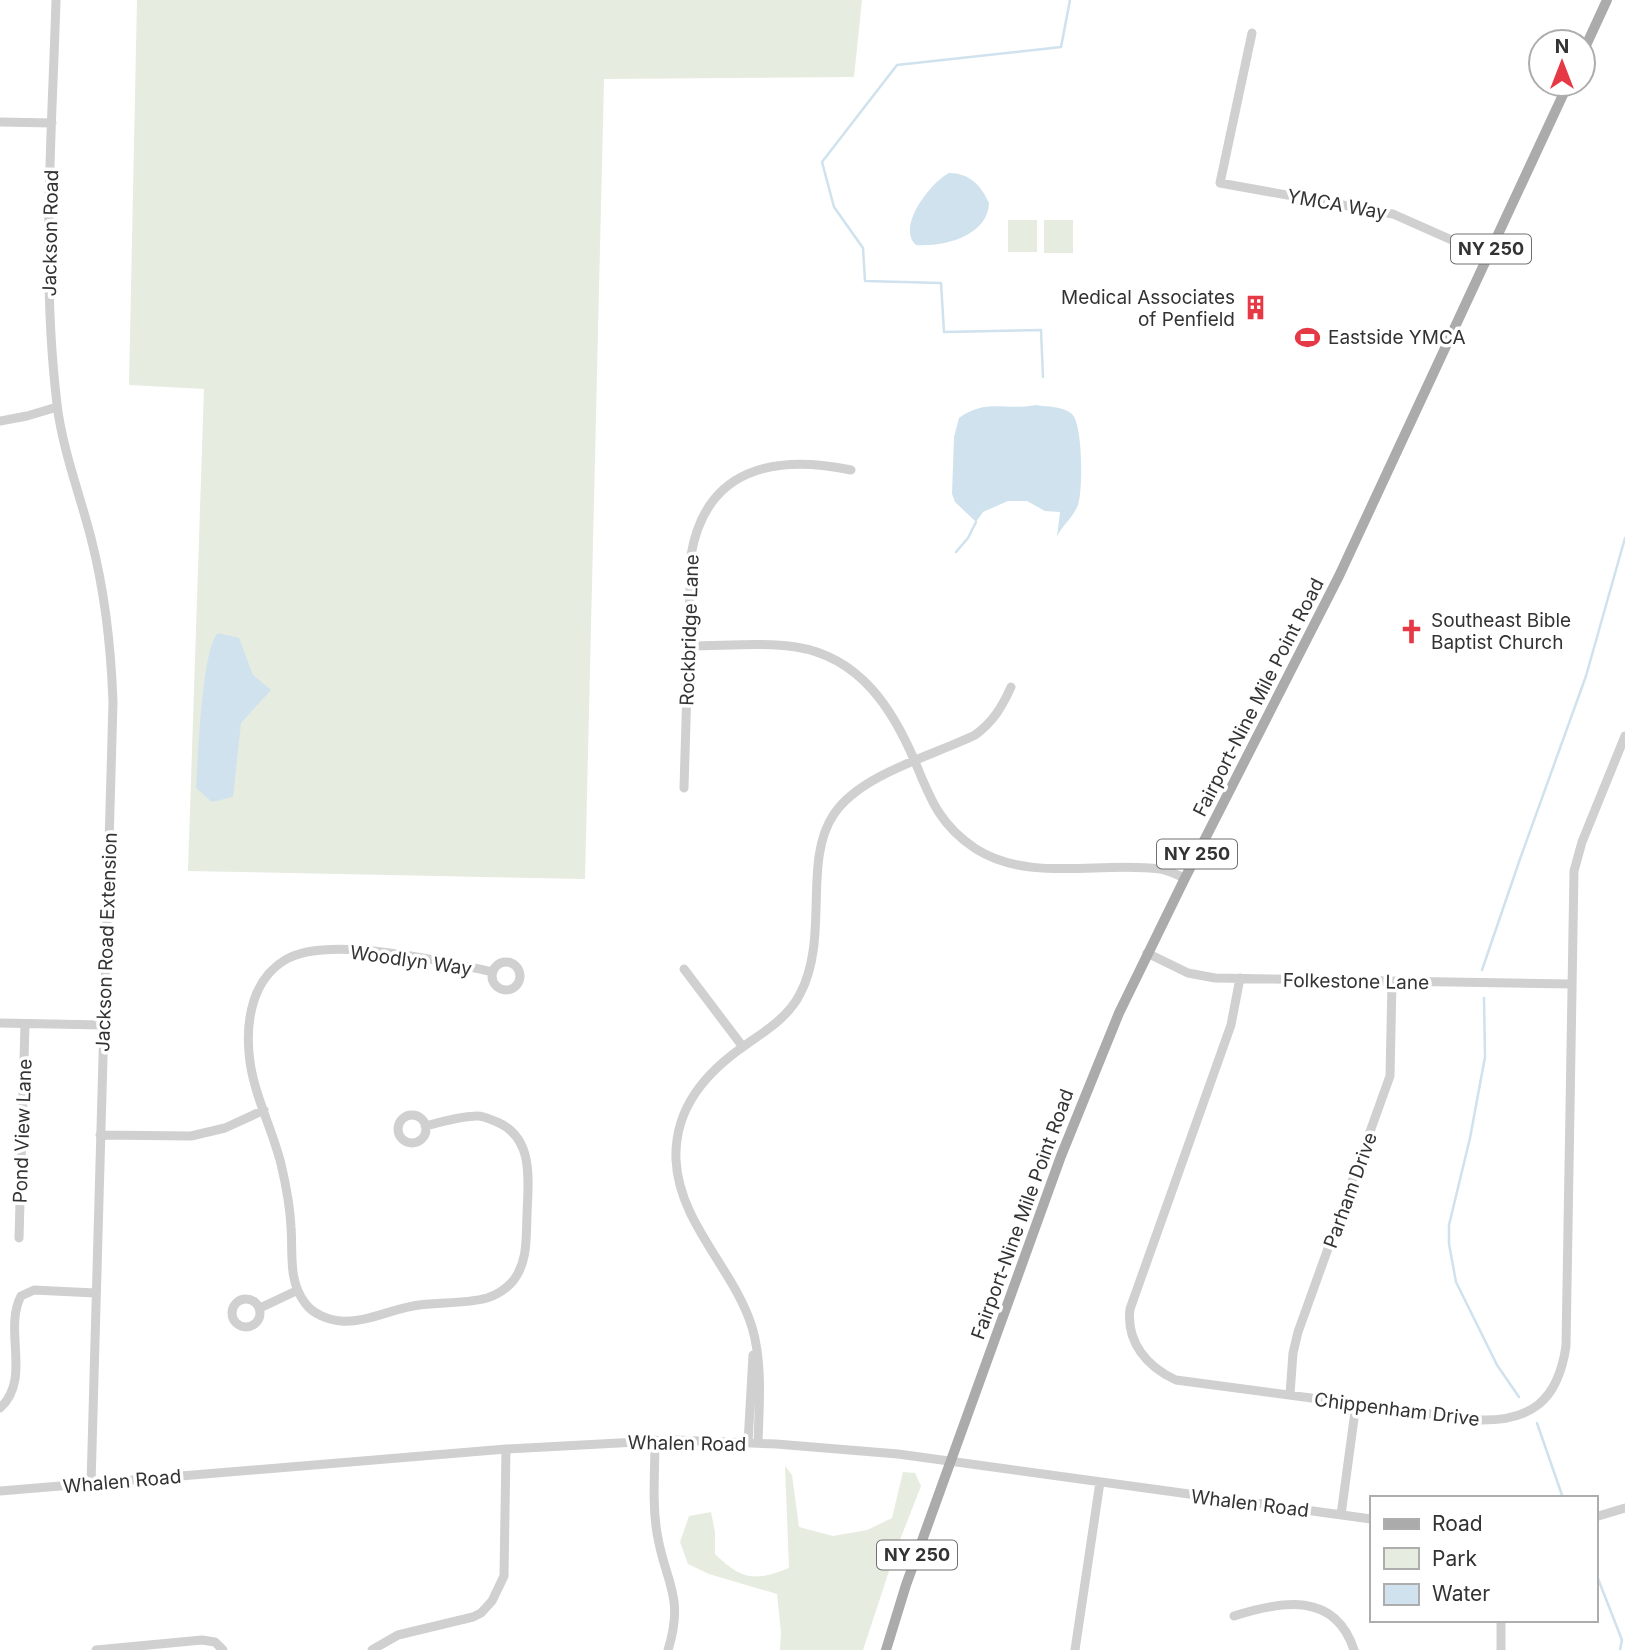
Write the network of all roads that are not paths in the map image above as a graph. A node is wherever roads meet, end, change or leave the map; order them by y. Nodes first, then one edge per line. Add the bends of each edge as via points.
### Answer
1 (56, 0) edge
2 (1607, 0) edge
3 (1594, 28) edge
4 (1252, 33) dead end
5 (1561, 98) edge
6 (0, 122) edge
7 (52, 123) junction
8 (1488, 256) junction
9 (57, 407) junction
10 (0, 421) edge
11 (850, 470) dead end
12 (689, 646) junction
13 (1012, 687) dead end
14 (1624, 739) edge
15 (915, 762) junction
16 (684, 788) dead end
17 (1185, 878) junction
18 (1147, 953) junction
19 (684, 969) dead end
20 (493, 972) dead end
21 (1240, 978) junction
22 (1392, 982) junction
23 (1571, 984) junction
24 (0, 1023) edge
25 (25, 1024) junction
26 (104, 1025) junction
27 (743, 1047) junction
28 (264, 1110) junction
29 (425, 1126) dead end
30 (100, 1135) junction
31 (19, 1238) dead end
32 (296, 1291) junction
33 (95, 1293) junction
34 (260, 1308) dead end
35 (1290, 1394) junction
36 (1356, 1404) junction
37 (0, 1408) edge
38 (655, 1440) junction
39 (753, 1443) junction
40 (506, 1449) junction
41 (951, 1461) junction
42 (1100, 1482) junction
43 (91, 1484) junction
44 (0, 1491) edge
45 (1625, 1508) edge
46 (1341, 1515) junction
47 (1597, 1516) edge
48 (1370, 1519) edge
49 (1234, 1616) dead end
50 (1501, 1622) edge
51 (96, 1650) edge
52 (223, 1650) edge
53 (372, 1650) edge
54 (668, 1650) edge
55 (886, 1650) edge
56 (1075, 1650) edge
57 (1354, 1650) edge
58 (1500, 1650) edge

1 - 7 street, Jackson Road
2 - 3 main road
4 - 8 street, YMCA Way via 1220,183 1393,214
5 - 8 main road, Fairport-Nine Mile Point Road / NY 250
6 - 7 street
7 - 9 street, Jackson Road via 50,325
8 - 17 main road, Fairport-Nine Mile Point Road / NY 250 via 1339,576
9 - 10 street
9 - 26 street, Jackson Road Extension via 101,578 111,658
11 - 12 street, Rockbridge Lane via 805,464 760,468 736,479 711,501 691,555
12 - 15 street via 797,647 837,661 872,687 889,709
12 - 16 street, Rockbridge Lane
13 - 15 street via 988,725
14 - 23 street, Chippenham Drive via 1576,859
15 - 17 street via 945,824 977,850 997,859 1039,867 1160,869
15 - 27 street via 861,787 834,815 820,849 816,945 806,982 792,1008
17 - 18 main road, Fairport-Nine Mile Point Road / NY 250
18 - 21 street, Folkestone Lane via 1197,976
18 - 41 main road, Fairport-Nine Mile Point Road / NY 250 via 1088,1086
19 - 27 street
20 - 28 street, Woodlyn Way via 373,952 333,950 285,959 260,987 249,1021 252,1071
21 - 22 street, Folkestone Lane
21 - 35 street, Chippenham Drive via 1231,1025 1133,1298 1130,1326 1143,1357 1176,1380
22 - 23 street, Folkestone Lane
22 - 35 street, Parham Drive via 1390,1076 1298,1332
23 - 36 street, Chippenham Drive via 1566,1346 1557,1382 1534,1408 1509,1419 1476,1420
24 - 25 street
25 - 26 street
25 - 31 street, Pond View Lane
26 - 30 street, Jackson Road Extension
27 - 39 street via 710,1074 688,1104 676,1159 683,1196 746,1311 755,1339 759,1386
28 - 30 street via 225,1128 191,1136
28 - 32 street, Woodlyn Way via 286,1190
29 - 32 street via 479,1116 505,1126 521,1142 527,1166 526,1249 513,1280 488,1297 416,1305 343,1321 318,1314
30 - 33 street, Jackson Road Extension
32 - 34 street
33 - 37 street via 34,1290 21,1296 16,1313 15,1385
33 - 43 street, Jackson Road Extension
35 - 36 street, Chippenham Drive
36 - 46 street
38 - 39 street, Whalen Road
38 - 40 street, Whalen Road
38 - 54 street via 656,1528 675,1604
39 - 41 street, Whalen Road
40 - 43 street, Whalen Road
40 - 53 street via 504,1576 492,1601 481,1613 398,1635
41 - 42 street, Whalen Road
41 - 55 main road, Fairport-Nine Mile Point Road / NY 250
42 - 46 street, Whalen Road
42 - 56 street
43 - 44 street, Whalen Road
45 - 47 street
46 - 48 street, Whalen Road
49 - 57 street via 1280,1604 1309,1605 1333,1617
50 - 58 street
51 - 52 street via 202,1640 215,1642

